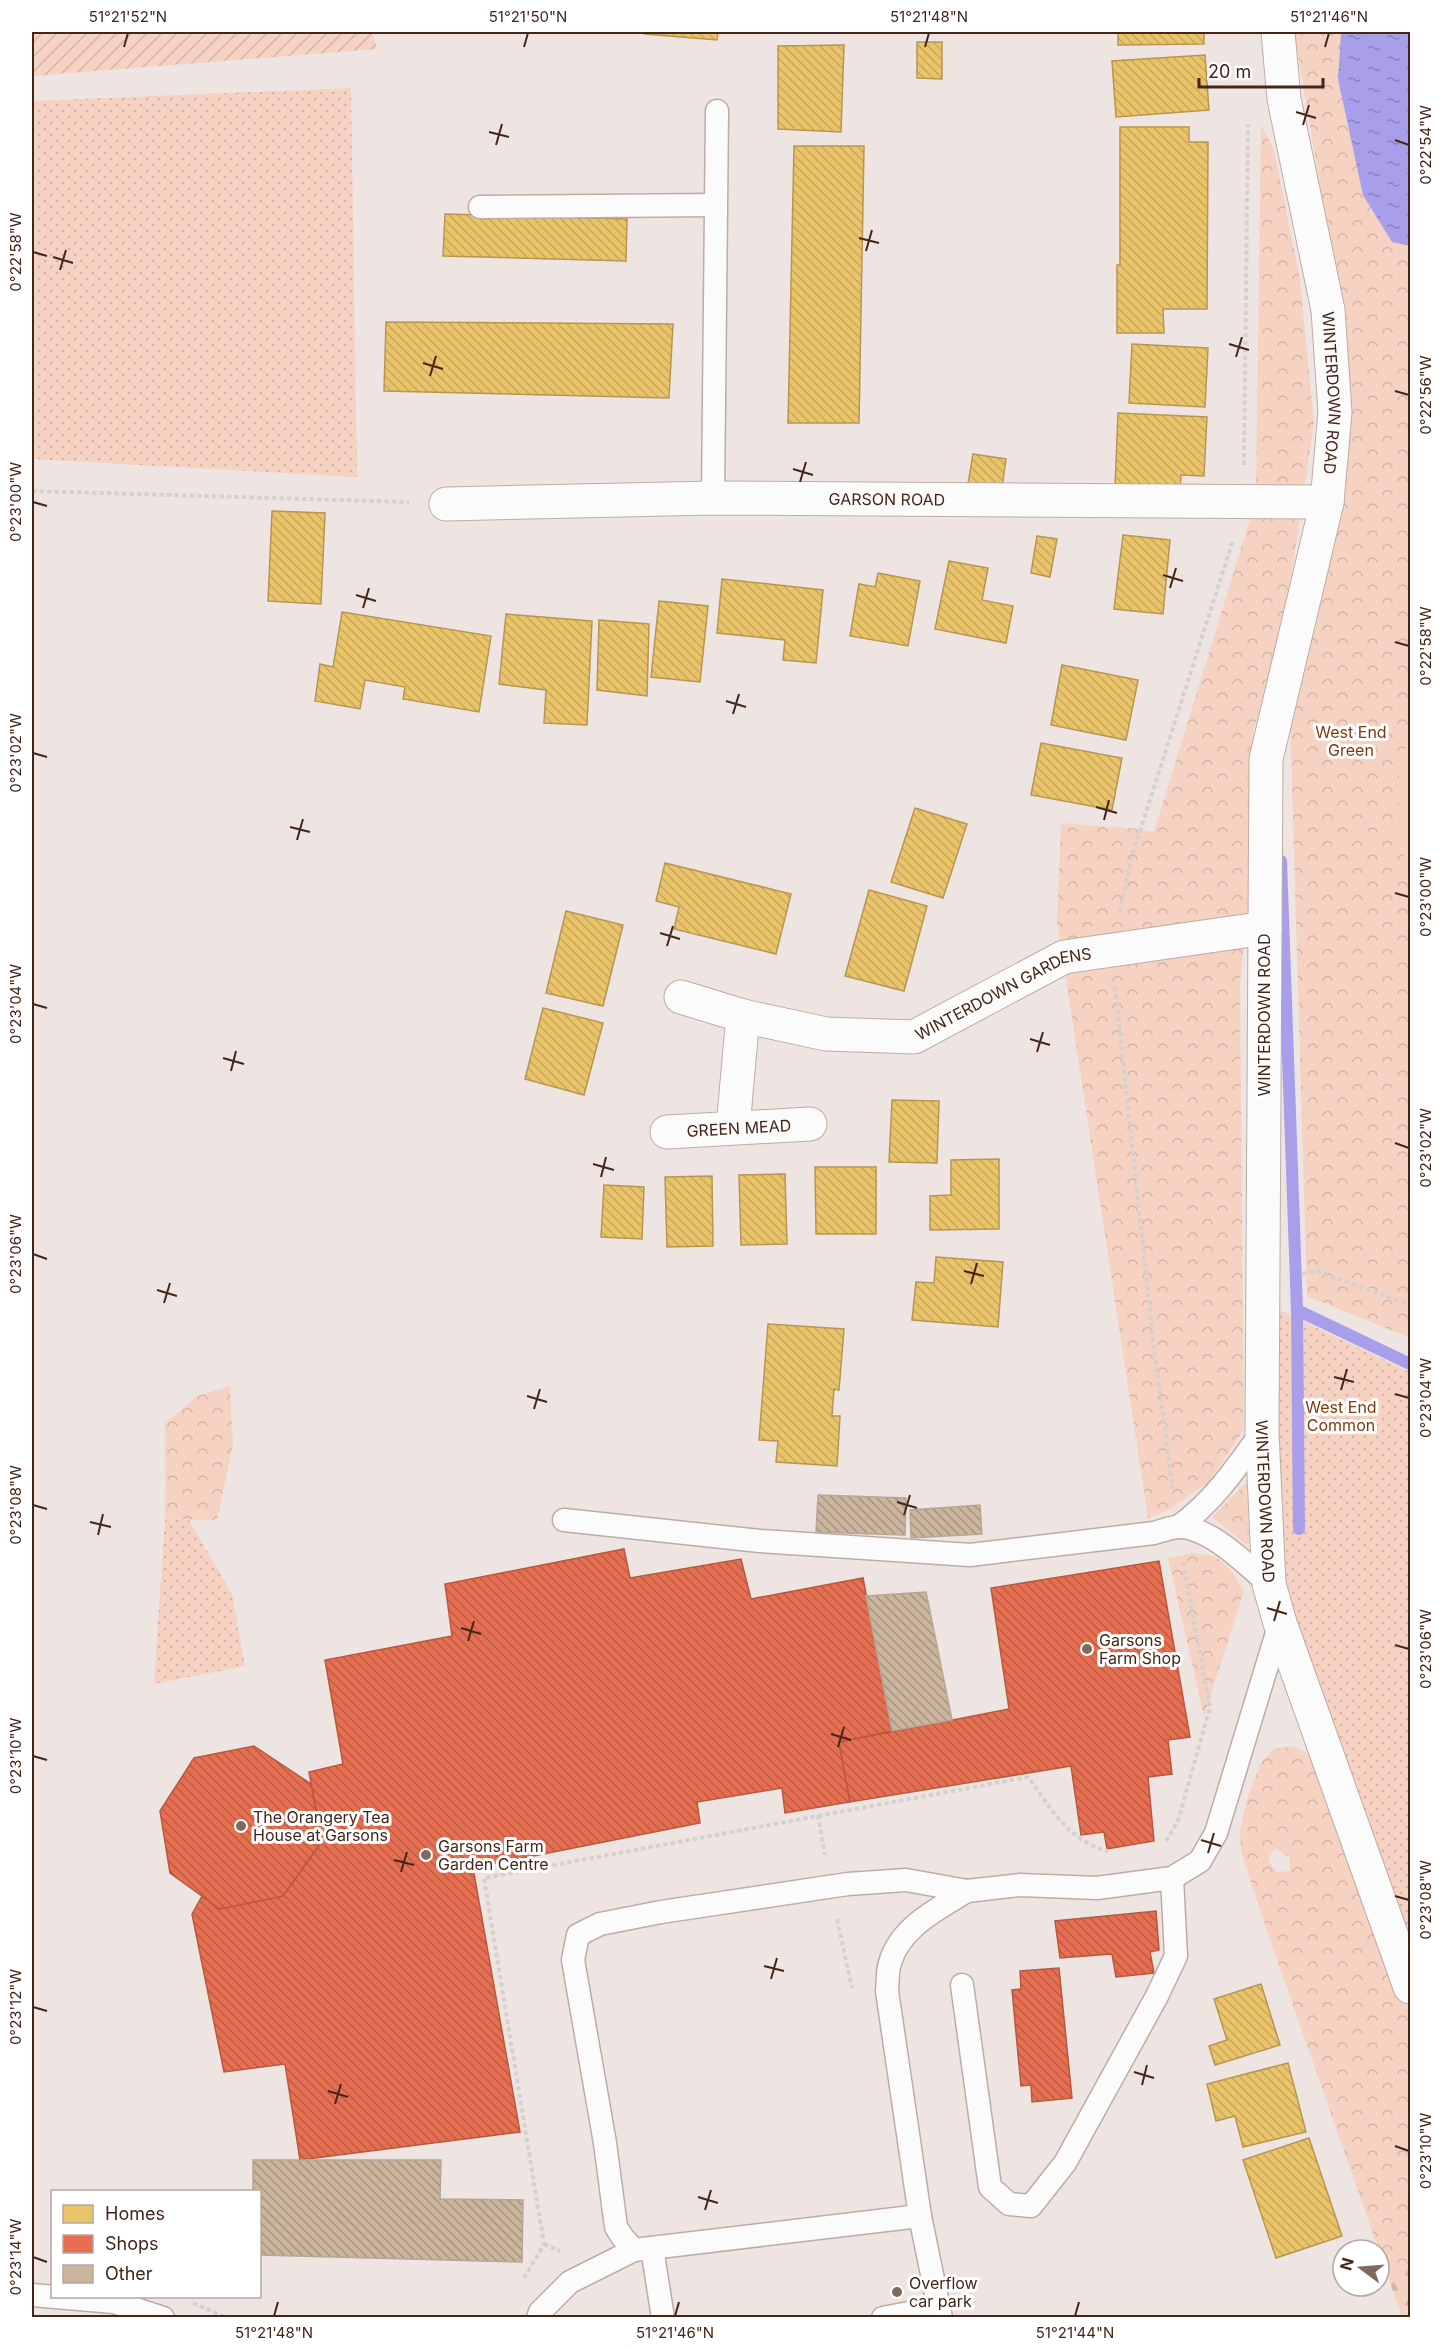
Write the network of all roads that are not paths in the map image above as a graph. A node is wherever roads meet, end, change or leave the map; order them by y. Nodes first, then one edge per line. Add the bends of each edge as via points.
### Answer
1 (1278, 32) edge
2 (717, 111) dead end
3 (715, 205) junction
4 (480, 207) dead end
5 (713, 498) junction
6 (1327, 502) junction
7 (446, 504) road end
8 (1265, 928) junction
9 (681, 997) dead end
10 (743, 1016) junction
11 (810, 1124) dead end
12 (733, 1127) junction
13 (667, 1131) dead end
14 (1262, 1432) junction
15 (564, 1520) dead end
16 (1178, 1527) junction
17 (1269, 1584) junction
18 (1280, 1623) junction
19 (1172, 1878) junction
20 (967, 1891) junction
21 (962, 1985) dead end
22 (1410, 1987) edge
23 (920, 2216) junction
24 (643, 2249) junction
25 (32, 2295) edge
26 (51, 2297) edge
27 (67, 2298) edge
28 (940, 2312) edge
29 (163, 2318) edge
30 (538, 2318) edge
31 (663, 2318) edge
32 (883, 2318) edge

1 - 6 street, WINTERDOWN ROAD via 1284,99 1328,310 1335,412
2 - 3 lane
3 - 4 lane
3 - 5 lane
5 - 6 street, GARSON ROAD
5 - 7 street, GARSON ROAD
6 - 8 street, WINTERDOWN ROAD via 1266,759
8 - 10 street, WINTERDOWN GARDENS via 1064,957 914,1037 826,1034
8 - 14 street, WINTERDOWN ROAD
9 - 10 street, WINTERDOWN GARDENS
10 - 12 street
11 - 12 street, GREEN MEAD
12 - 13 street, GREEN MEAD
14 - 16 lane via 1200,1511
14 - 17 street, WINTERDOWN ROAD
15 - 16 lane via 760,1540 970,1555
16 - 17 lane via 1202,1533 1224,1545
17 - 18 street, WINTERDOWN ROAD
18 - 19 lane via 1216,1833 1200,1861
18 - 22 street, WINTERDOWN ROAD
19 - 20 lane via 1097,1888 1020,1886
19 - 21 lane via 1176,1956 1065,2163 1031,2206 1009,2204 990,2187
20 - 23 lane via 918,1923 902,1938 890,1962 887,1991
20 - 24 lane via 906,1880 848,1884 661,1912 600,1924 578,1935 573,1960 616,2227 622,2238
23 - 24 lane
23 - 28 lane
24 - 30 lane via 570,2282
24 - 31 lane
25 - 26 lane
27 - 29 lane via 114,2302
28 - 32 lane

